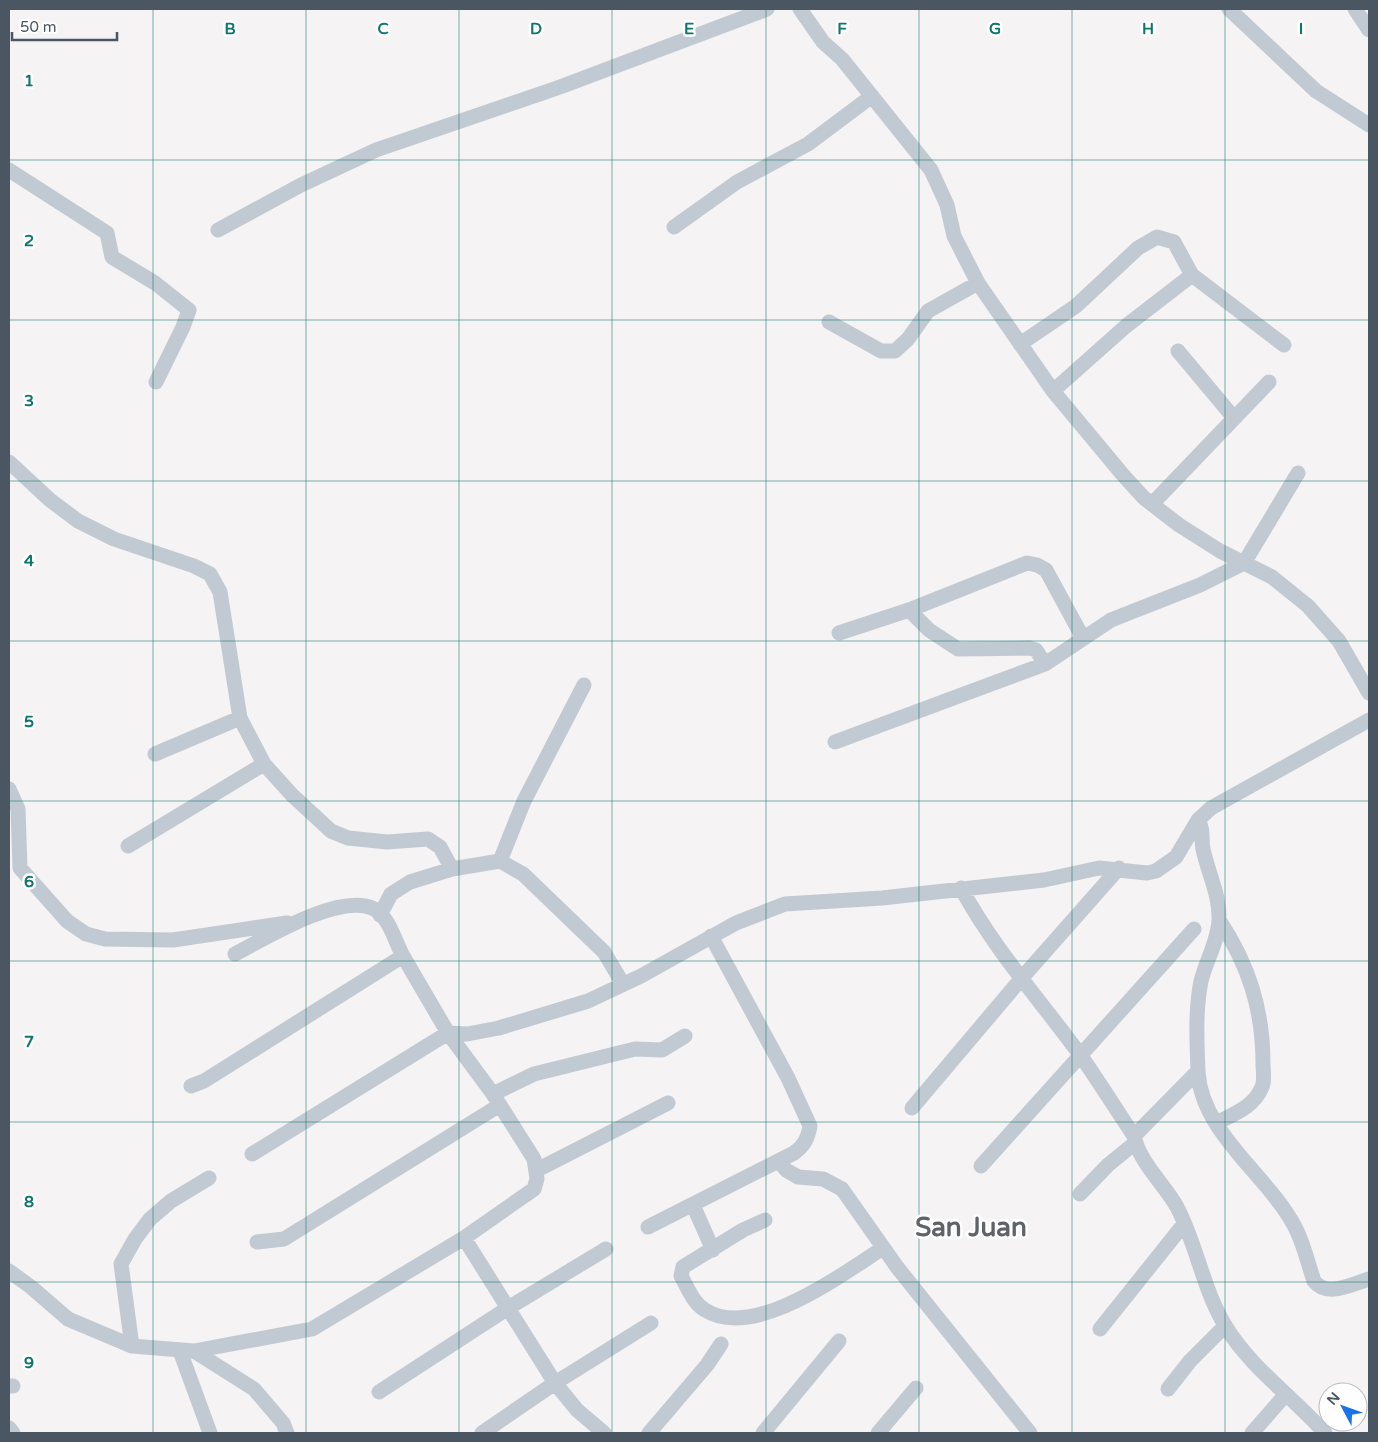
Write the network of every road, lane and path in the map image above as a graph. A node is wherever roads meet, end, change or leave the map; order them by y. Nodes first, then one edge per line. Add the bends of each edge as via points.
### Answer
1 (767, 9) edge
2 (800, 9) edge
3 (1229, 9) edge
4 (1355, 9) edge
5 (1369, 30) edge
6 (872, 96) junction
7 (1369, 125) edge
8 (9, 170) edge
9 (674, 226) dead end
10 (218, 230) dead end
11 (1192, 275) junction
12 (978, 283) junction
13 (829, 322) dead end
14 (1020, 344) junction
15 (1284, 345) dead end
16 (1178, 351) dead end
17 (156, 382) dead end
18 (1269, 382) dead end
19 (1053, 391) junction
20 (1234, 418) junction
21 (9, 462) edge
22 (1298, 473) dead end
23 (1152, 504) junction
24 (1244, 563) junction
25 (909, 610) junction
26 (839, 633) dead end
27 (1083, 638) junction
28 (1045, 664) junction
29 (584, 685) dead end
30 (1369, 694) edge
31 (240, 718) junction
32 (1369, 720) edge
33 (836, 742) dead end
34 (155, 754) dead end
35 (264, 764) junction
36 (9, 789) edge
37 (1198, 820) junction
38 (128, 846) dead end
39 (500, 861) junction
40 (1119, 868) junction
41 (452, 869) junction
42 (961, 888) junction
43 (380, 915) junction
44 (1219, 920) junction
45 (299, 921) junction
46 (1194, 930) dead end
47 (711, 936) junction
48 (235, 954) dead end
49 (403, 956) junction
50 (1021, 979) junction
51 (623, 984) junction
52 (448, 1032) junction
53 (685, 1036) dead end
54 (1080, 1056) junction
55 (1198, 1071) junction
56 (191, 1086) dead end
57 (496, 1099) junction
58 (668, 1102) dead end
59 (912, 1108) dead end
60 (1216, 1123) junction
61 (1135, 1139) junction
62 (252, 1154) dead end
63 (779, 1161) junction
64 (981, 1166) dead end
65 (537, 1170) junction
66 (209, 1178) dead end
67 (1080, 1194) dead end
68 (693, 1205) junction
69 (765, 1220) dead end
70 (1184, 1224) junction
71 (648, 1227) dead end
72 (464, 1238) junction
73 (257, 1242) dead end
74 (883, 1248) junction
75 (606, 1249) dead end
76 (713, 1250) junction
77 (9, 1272) edge
78 (1369, 1279) edge
79 (508, 1308) junction
80 (651, 1324) dead end
81 (1225, 1326) junction
82 (1100, 1329) dead end
83 (839, 1341) dead end
84 (721, 1344) dead end
85 (132, 1346) junction
86 (187, 1351) junction
87 (555, 1383) junction
88 (916, 1388) dead end
89 (1168, 1389) dead end
90 (379, 1392) dead end
91 (1286, 1394) junction
92 (9, 1428) edge
93 (13, 1433) edge
94 (210, 1433) edge
95 (287, 1433) edge
96 (482, 1433) edge
97 (604, 1433) edge
98 (649, 1433) edge
99 (763, 1433) edge
100 (878, 1433) edge
101 (1030, 1433) edge
102 (1252, 1433) edge
103 (1325, 1433) edge

1 - 10 street via 560,87 376,150 301,185
2 - 6 street via 823,42 842,59
3 - 7 street via 1316,91
4 - 5 street
6 - 9 street via 808,144 737,182
6 - 12 street via 931,170 946,205 954,236
8 - 17 street via 107,233 112,257 155,283 189,310
11 - 14 street via 1174,242 1157,237 1138,248 1076,306
11 - 15 street
11 - 19 street via 1126,326
12 - 13 street via 928,311 895,351 881,351
12 - 14 street
14 - 19 street
16 - 20 street
18 - 20 street
19 - 23 street via 1123,475
20 - 23 street
21 - 31 street via 50,500 96,531 210,574 220,592
22 - 24 street
23 - 24 street via 1220,551
24 - 27 street via 1200,585 1111,620
24 - 30 street via 1272,577 1308,606 1339,641
25 - 26 street
25 - 27 street via 1027,563 1046,570
25 - 28 street via 929,630 958,649 1030,648 1036,650
27 - 28 street
28 - 33 street
29 - 39 street via 524,801
31 - 34 street
31 - 35 street
32 - 37 street via 1221,801
35 - 38 street
35 - 41 street via 331,831 348,838 387,842 428,839 440,846
36 - 45 street via 18,809 20,868 67,921 86,934 105,939 173,940
37 - 40 street via 1176,857 1164,867 1147,873
37 - 44 street via 1216,893
39 - 41 street
39 - 51 street via 523,874 604,952
40 - 42 street via 1098,868 1044,880
40 - 50 street
41 - 43 street via 410,882 392,894
42 - 47 street via 882,898 786,904
42 - 50 street via 976,916
43 - 45 street via 372,908 351,906
43 - 49 street
44 - 55 street via 1199,996
44 - 60 street via 1236,946 1260,1011 1263,1086 1250,1106
45 - 48 street
46 - 54 street
47 - 51 street
47 - 63 street via 788,1078 810,1126 803,1144
49 - 52 street
49 - 56 street via 204,1081
50 - 54 street
50 - 59 street
51 - 52 street via 588,1001 499,1028 467,1034
52 - 57 street
52 - 62 street
53 - 57 street via 662,1050 635,1049 534,1074
54 - 61 street
54 - 64 street
55 - 60 street via 1203,1096
55 - 61 street
57 - 65 street via 534,1159
57 - 73 street via 284,1239
58 - 65 street
60 - 78 street via 1295,1228 1317,1286 1330,1290
61 - 67 street
61 - 70 street
63 - 68 street
63 - 74 street via 798,1177 823,1179 836,1184
65 - 72 street via 534,1189
66 - 85 street via 170,1201 150,1219 121,1264
68 - 71 street
68 - 76 street
69 - 76 street
70 - 81 street
70 - 82 street
72 - 79 street
72 - 86 street via 312,1329
74 - 76 street via 815,1292 783,1308 735,1316 719,1316 704,1310 693,1299 681,1276 687,1263
74 - 101 street
75 - 79 street
77 - 85 street via 68,1319
79 - 87 street
79 - 90 street
80 - 87 street
81 - 89 street
81 - 91 street via 1241,1349
83 - 99 street
84 - 98 street
85 - 86 street
86 - 94 street
86 - 95 street via 254,1389 283,1423
87 - 96 street
87 - 97 street via 577,1410
88 - 100 street
91 - 102 street
91 - 103 street
92 - 93 street

